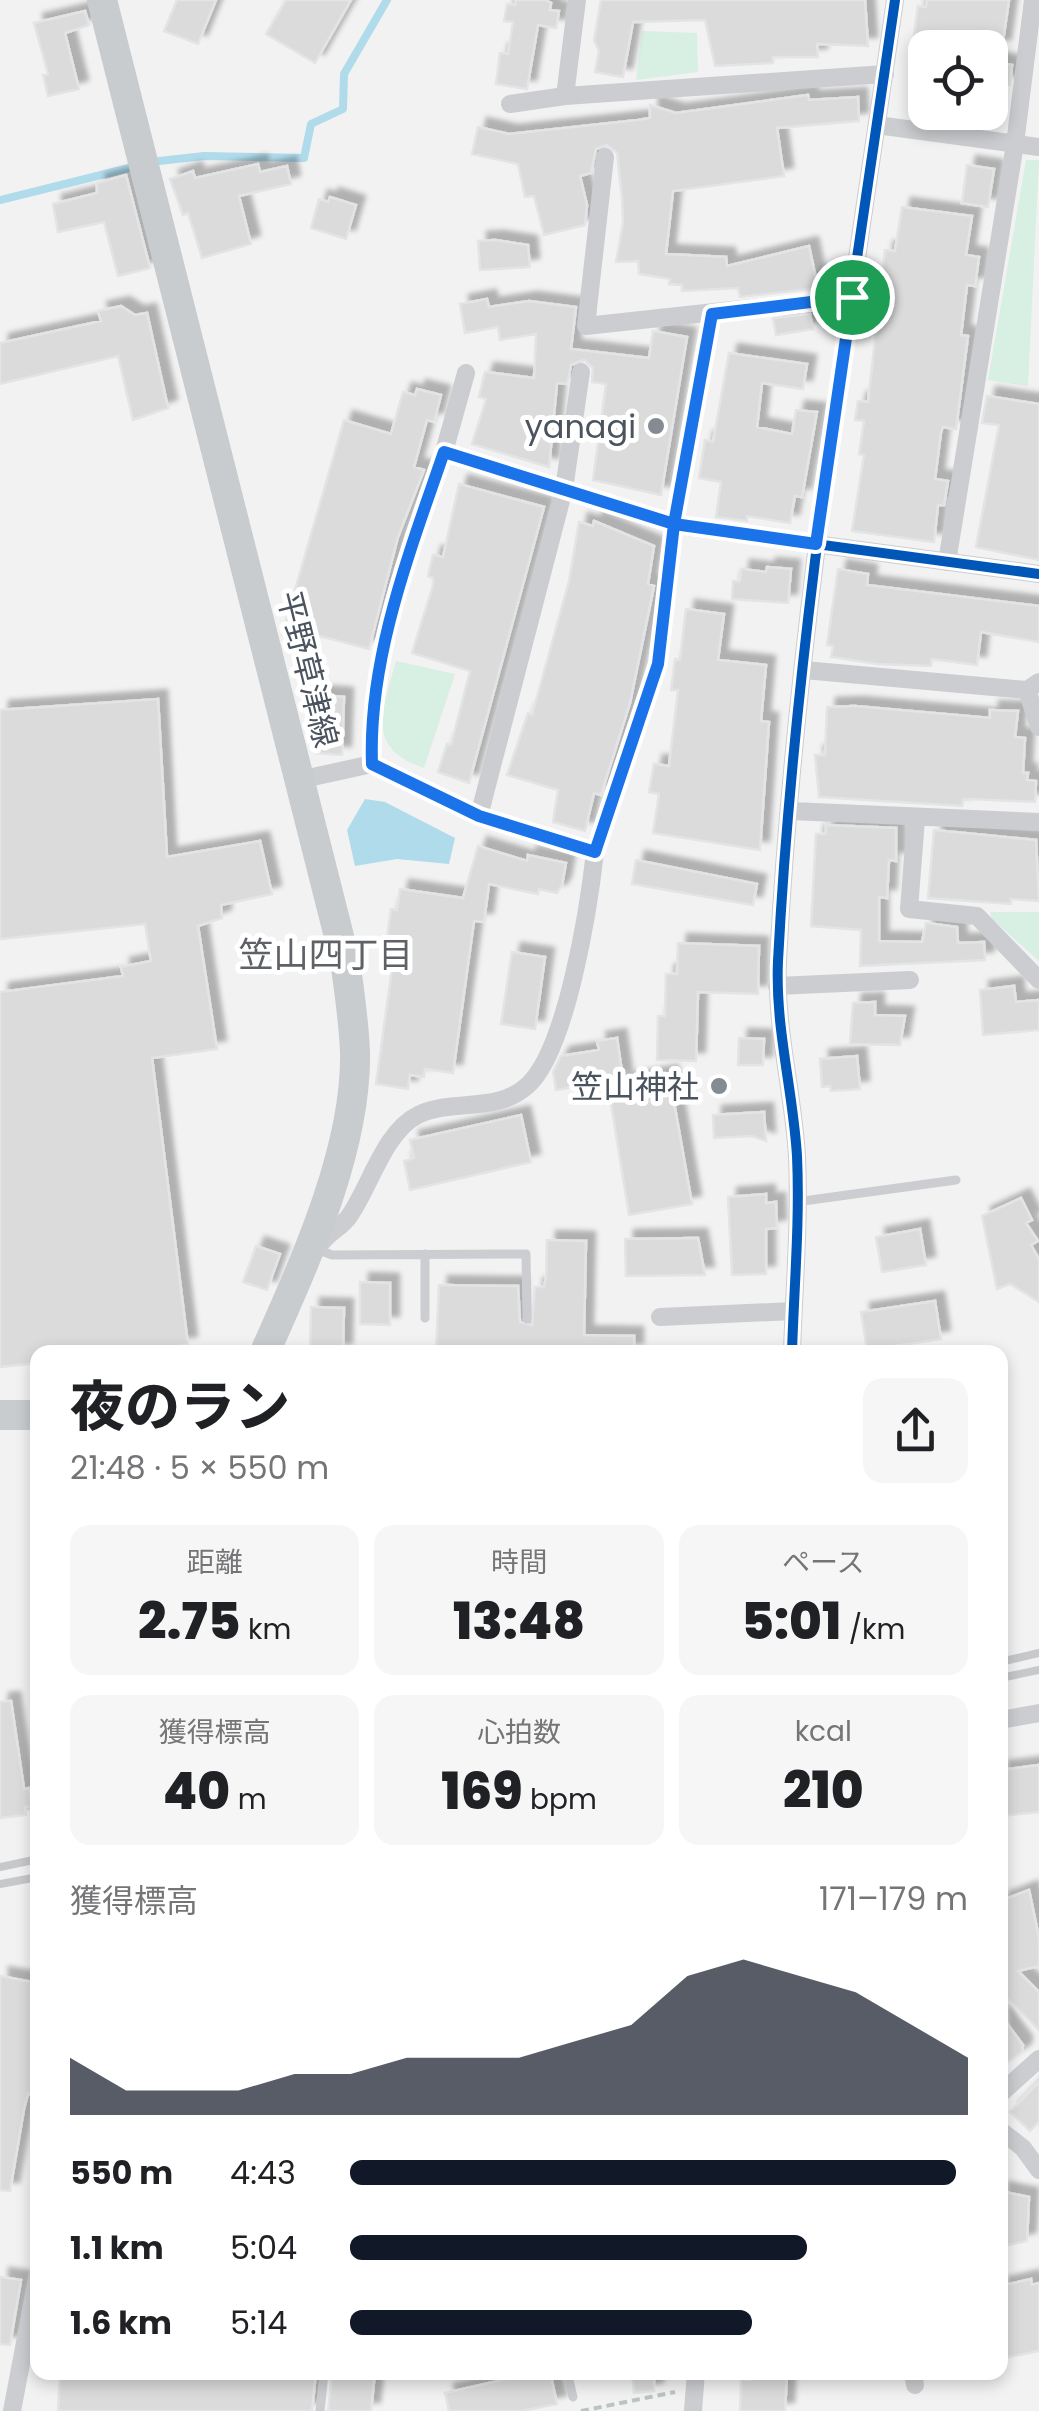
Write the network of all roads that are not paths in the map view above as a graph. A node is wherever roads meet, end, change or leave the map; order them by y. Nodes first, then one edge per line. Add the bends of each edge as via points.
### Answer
1 (102, 0) edge
2 (577, 0) edge
3 (895, 0) edge
4 (1033, 0) edge
5 (884, 74) junction
6 (565, 96) junction
7 (510, 104) dead end
8 (877, 125) junction
9 (1016, 144) junction
10 (1039, 147) edge
11 (605, 158) dead end
12 (852, 297) junction
13 (712, 314) junction
14 (580, 372) dead end
15 (466, 373) dead end
16 (444, 452) junction
17 (564, 489) junction
18 (674, 524) junction
19 (816, 544) junction
20 (947, 562) junction
21 (1039, 574) edge
22 (804, 670) junction
23 (1033, 686) edge
24 (1039, 727) edge
25 (372, 764) junction
26 (300, 780) junction
27 (792, 811) junction
28 (479, 816) junction
29 (916, 819) junction
30 (1039, 822) edge
31 (595, 852) junction
32 (910, 980) dead end
33 (1039, 980) edge
34 (777, 986) junction
35 (956, 1180) dead end
36 (796, 1202) junction
37 (311, 1254) junction
38 (425, 1254) junction
39 (793, 1311) junction
40 (660, 1317) dead end
41 (425, 1318) dead end
42 (527, 1320) dead end
43 (269, 1345) edge
44 (792, 1345) edge
45 (30, 1414) edge
46 (0, 1415) edge
47 (1039, 1713) edge
48 (1008, 1719) edge
49 (1039, 2059) edge
50 (1008, 2087) edge
51 (1008, 2136) edge
52 (1039, 2170) edge
53 (30, 2316) edge
54 (323, 2380) edge
55 (569, 2380) edge
56 (695, 2380) edge
57 (574, 2397) dead end
58 (12, 2411) edge
59 (320, 2411) edge
60 (693, 2411) edge

1 - 26 main road, 平野草津線
2 - 6 street
3 - 5 street
4 - 9 street
5 - 6 street
5 - 8 street
6 - 7 street
8 - 9 street
8 - 12 street
9 - 10 street
9 - 20 street
11 - 13 street via 586,326
12 - 13 street
12 - 19 street
13 - 18 street
14 - 17 street
15 - 16 street
16 - 17 street
16 - 25 street via 372,704
17 - 18 street
17 - 28 street
18 - 19 street
18 - 31 street via 658,664
19 - 20 street
19 - 22 street
20 - 21 street
22 - 23 street
22 - 27 street
23 - 24 street
25 - 26 street
25 - 28 street
26 - 37 main road, 平野草津線 via 346,960 355,1053 337,1163
27 - 29 street
27 - 34 street
28 - 31 street
29 - 30 street
29 - 33 street via 909,909 978,916
31 - 37 street via 562,1021 530,1084 486,1104 414,1117 396,1135 347,1220 328,1231
32 - 34 street
34 - 36 street
35 - 36 lane
36 - 39 street
37 - 38 lane
37 - 43 main road, 平野草津線
38 - 41 lane
38 - 42 lane via 526,1254
39 - 40 street
39 - 44 street
45 - 46 main road
47 - 48 street
49 - 50 street
51 - 52 street
53 - 58 street
54 - 59 lane
55 - 57 lane
56 - 60 street

